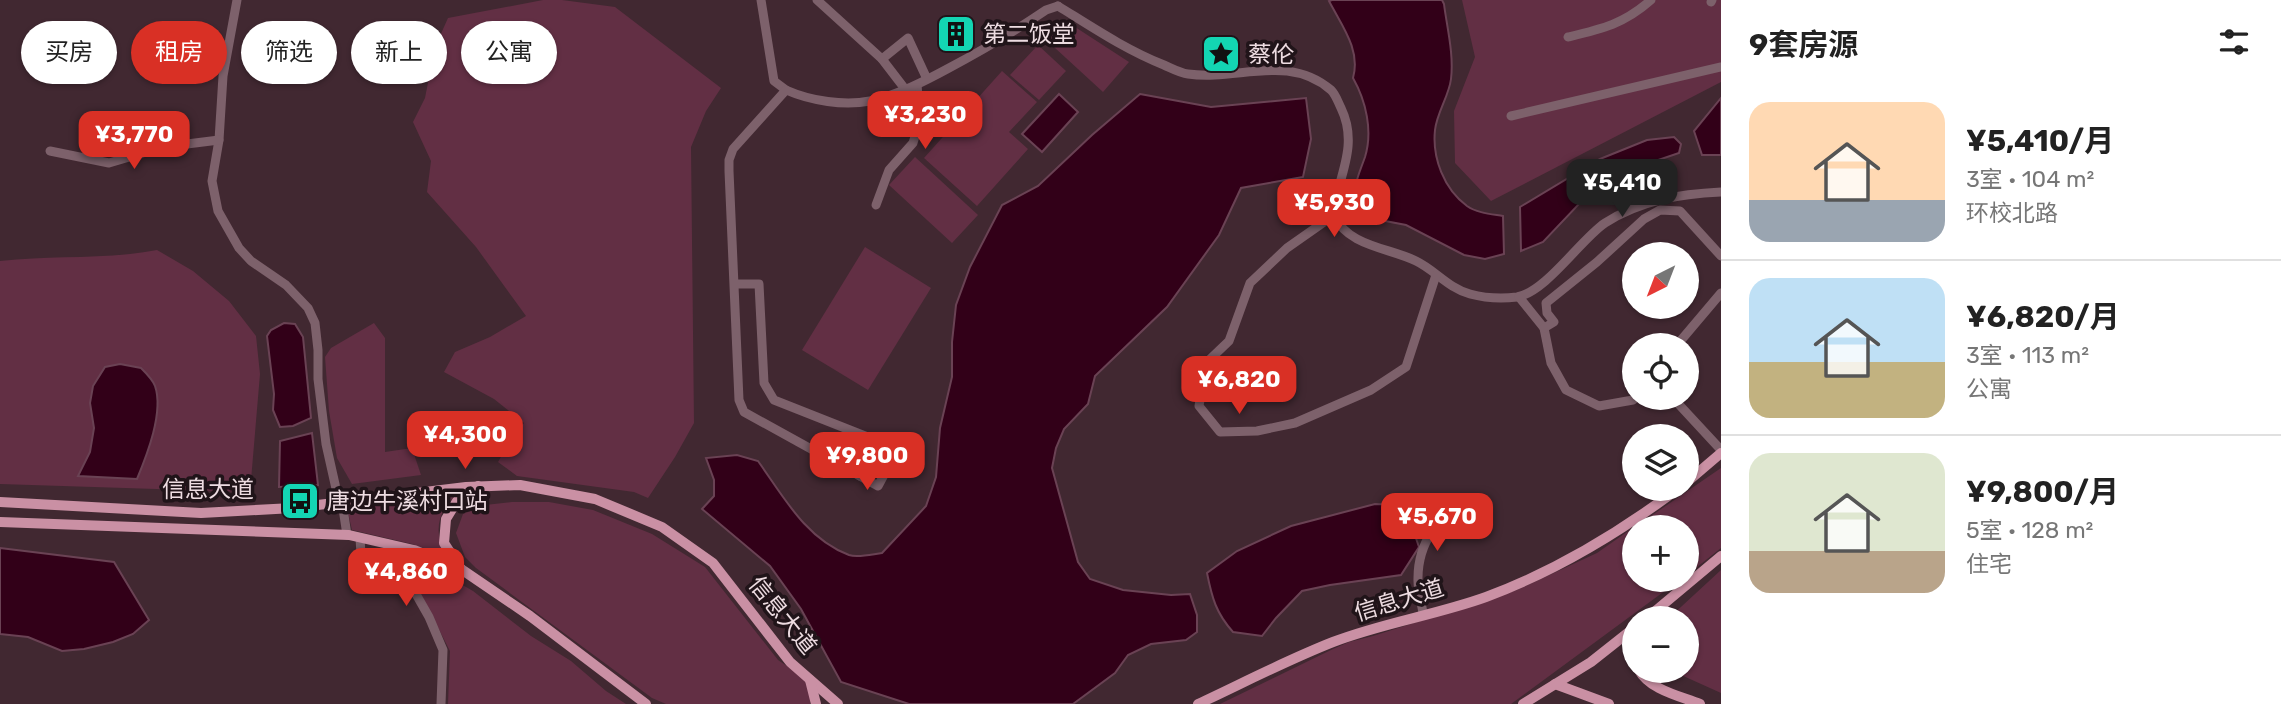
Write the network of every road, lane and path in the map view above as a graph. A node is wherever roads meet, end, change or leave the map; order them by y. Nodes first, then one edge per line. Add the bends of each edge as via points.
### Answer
1 (237, 0) edge
2 (761, 0) edge
3 (817, 0) edge
4 (1651, 0) edge
5 (1057, 3) edge
6 (1567, 37) dead end
7 (882, 59) junction
8 (1721, 67) edge
9 (928, 79) junction
10 (917, 85) junction
11 (905, 89) junction
12 (786, 90) junction
13 (1511, 116) dead end
14 (219, 140) junction
15 (50, 151) dead end
16 (1721, 192) edge
17 (876, 205) dead end
18 (1334, 215) junction
19 (1721, 256) edge
20 (1436, 275) junction
21 (734, 284) junction
22 (1721, 293) edge
23 (1518, 296) junction
24 (1544, 328) junction
25 (1687, 333) edge
26 (1622, 402) edge
27 (1684, 410) edge
28 (878, 442) junction
29 (1721, 452) edge
30 (868, 460) junction
31 (1699, 471) edge
32 (859, 476) junction
33 (478, 486) junction
34 (1474, 499) dead end
35 (1662, 501) edge
36 (0, 502) edge
37 (341, 502) junction
38 (0, 522) edge
39 (347, 535) junction
40 (360, 538) junction
41 (1721, 556) edge
42 (461, 569) junction
43 (1661, 606) edge
44 (1423, 614) junction
45 (1622, 640) edge
46 (810, 679) junction
47 (1652, 683) edge
48 (1555, 684) junction
49 (1694, 702) edge
50 (440, 704) edge
51 (646, 704) edge
52 (816, 704) edge
53 (838, 704) edge
54 (1198, 704) edge
55 (1523, 704) edge
56 (1609, 704) edge
57 (1678, 704) edge

1 - 14 street via 223,76
2 - 12 street via 774,81
3 - 7 street
4 - 6 street via 1612,26
5 - 9 street
5 - 18 street via 1140,56 1187,74 1278,69 1298,72 1334,92 1349,133
7 - 9 street via 908,38
7 - 11 street
8 - 13 street
9 - 10 street
10 - 11 street
10 - 17 street via 920,120 913,143 889,170
11 - 12 street via 869,101 832,102
12 - 21 street via 733,149 729,160
14 - 15 street via 163,147 108,163
14 - 37 street via 212,181 218,211 239,248 286,285 309,308 315,323 326,444
16 - 23 street via 1660,199 1637,207 1604,224 1551,275
18 - 20 street via 1346,232 1418,262
18 - 20 street via 1287,248 1250,283 1229,341 1206,363 1199,406 1220,432 1295,423 1371,390 1406,367
19 - 24 street via 1680,211 1660,210 1546,303 1554,322
20 - 23 street via 1467,293 1490,298
21 - 28 street via 759,284 764,383 774,400
21 - 32 street via 739,400 744,412
22 - 25 street
23 - 24 street
24 - 26 street via 1550,363 1566,390 1599,406
27 - 29 street
28 - 30 street via 881,457
28 - 30 street via 872,440 864,446
28 - 32 street via 898,449 878,485
29 - 31 main road
30 - 32 street via 856,463
33 - 37 main road, 信息大道
33 - 42 main road via 457,501 446,519 444,543
33 - 46 main road, 信息大道 via 520,485 595,499 662,527 713,563 790,662
34 - 44 street via 1459,504 1434,527 1422,548 1418,581
35 - 44 main road, 信息大道 via 1538,576 1483,598
36 - 37 main road, 信息大道 via 201,513
37 - 39 street
38 - 39 main road, 信息大道
39 - 40 main road, 信息大道
40 - 42 main road, 信息大道 via 414,550
40 - 50 street via 361,554 398,570 429,617 443,650
41 - 43 main road
42 - 51 main road, 信息大道
44 - 54 main road, 信息大道 via 1334,642
45 - 48 main road
46 - 52 main road
46 - 53 main road, 信息大道
47 - 49 main road
48 - 55 main road
48 - 56 main road
49 - 57 main road

